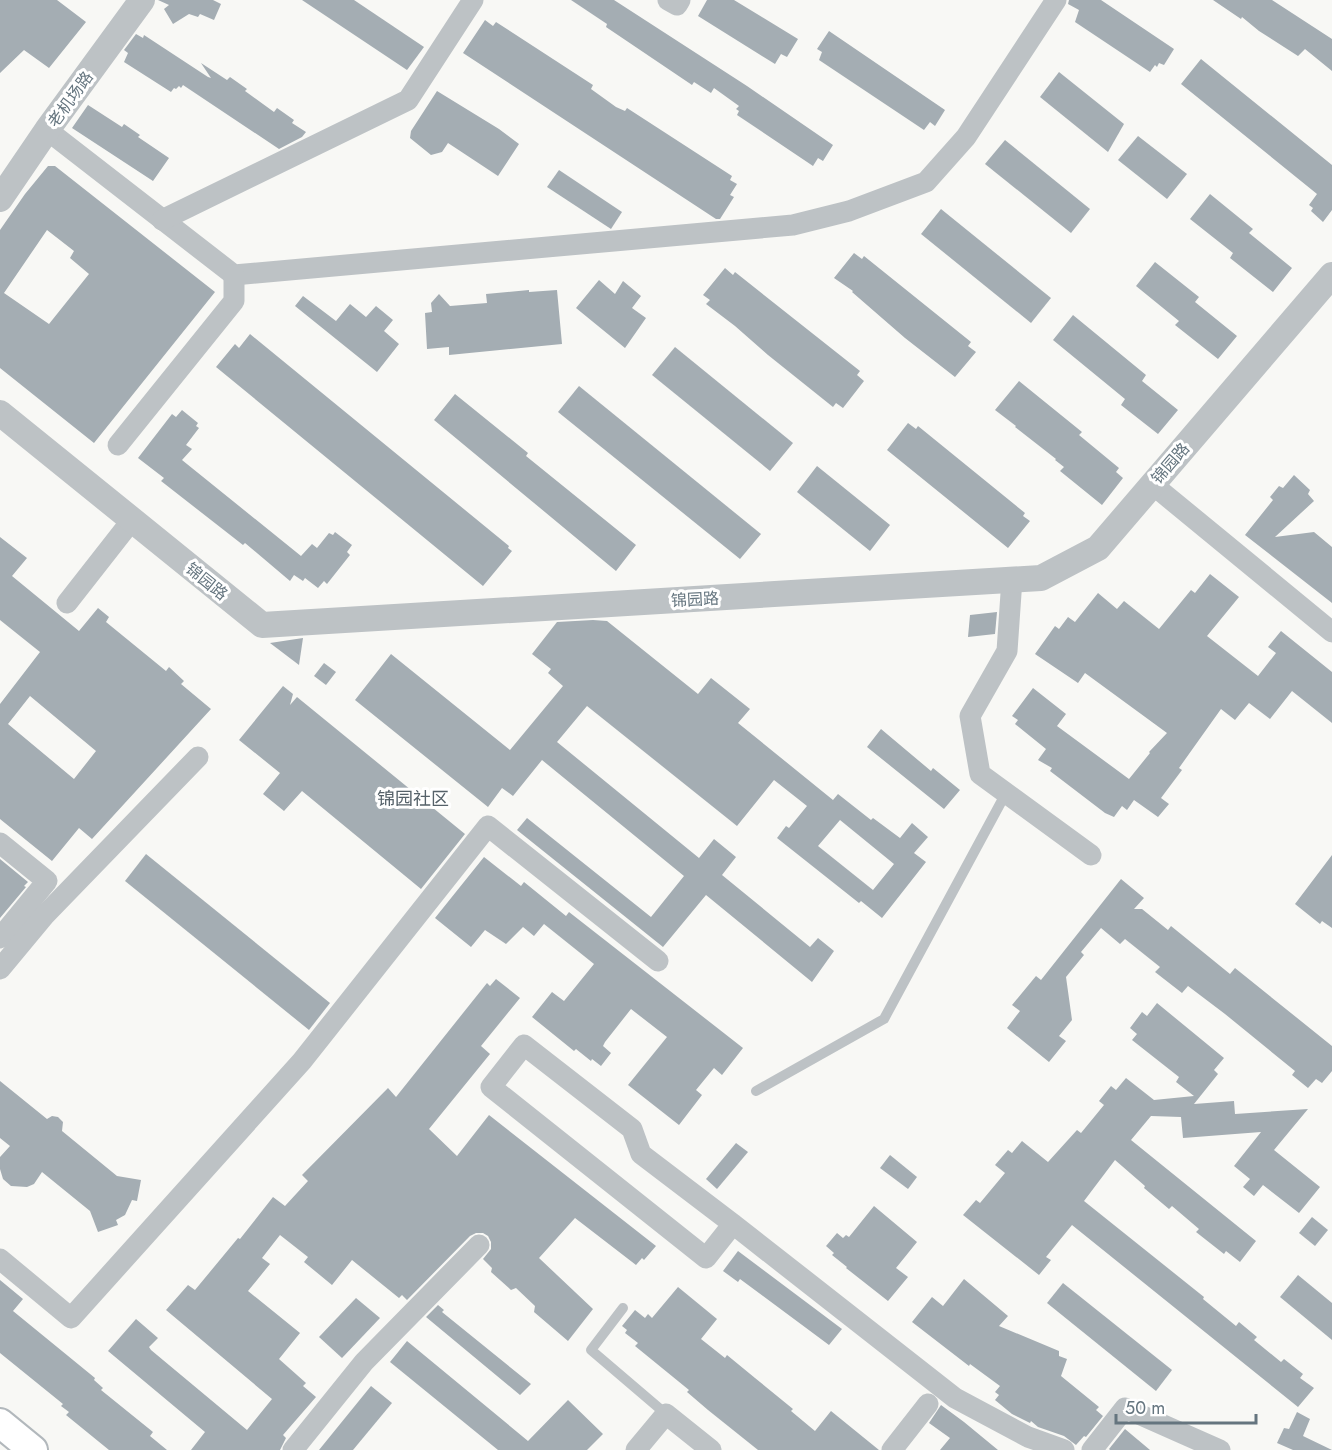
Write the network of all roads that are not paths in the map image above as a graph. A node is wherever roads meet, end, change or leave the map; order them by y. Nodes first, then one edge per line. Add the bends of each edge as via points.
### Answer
1 (142, 0) edge
2 (473, 0) edge
3 (668, 0) edge
4 (680, 0) edge
5 (1056, 0) edge
6 (47, 130) junction
7 (0, 199) edge
8 (162, 220) junction
9 (1332, 275) edge
10 (234, 276) junction
11 (0, 413) edge
12 (118, 445) dead end
13 (1152, 484) junction
14 (132, 520) junction
15 (1012, 579) junction
16 (67, 603) dead end
17 (1332, 632) edge
18 (198, 757) dead end
19 (1006, 793) junction
20 (0, 843) edge
21 (1091, 855) dead end
22 (0, 938) edge
23 (658, 961) dead end
24 (0, 969) edge
25 (756, 1091) dead end
26 (733, 1224) junction
27 (479, 1245) dead end
28 (0, 1259) edge
29 (623, 1308) dead end
30 (928, 1404) dead end
31 (666, 1414) junction
32 (0, 1423) edge
33 (33, 1450) edge
34 (293, 1450) edge
35 (636, 1450) edge
36 (711, 1450) edge
37 (892, 1450) edge
38 (1064, 1450) edge
39 (1092, 1450) edge
40 (1220, 1450) edge

1 - 6 street, 老机场路
2 - 8 street via 408,100
3 - 4 street via 677,5
5 - 10 street via 966,137 926,182 849,211 793,225
6 - 7 street, 老机场路
6 - 8 street
8 - 10 street
9 - 13 street, 锦园路
10 - 12 street via 234,301
11 - 14 street, 锦园路
13 - 15 street, 锦园路 via 1098,548 1041,578
13 - 17 street
14 - 15 street, 锦园路 via 262,625
14 - 16 street
15 - 19 street via 1007,651 970,716 980,774
18 - 24 street via 44,916
19 - 21 street
19 - 25 lane via 884,1019
20 - 22 street via 47,881
23 - 28 street via 488,826 302,1061 71,1318
26 - 26 street via 706,1258 490,1087 524,1045 632,1129 641,1155
26 - 38 street via 955,1398 1028,1437
27 - 34 street via 364,1362
29 - 31 lane via 591,1350
30 - 37 street
31 - 35 street
31 - 36 street
32 - 33 main road
39 - 40 street via 1125,1408

